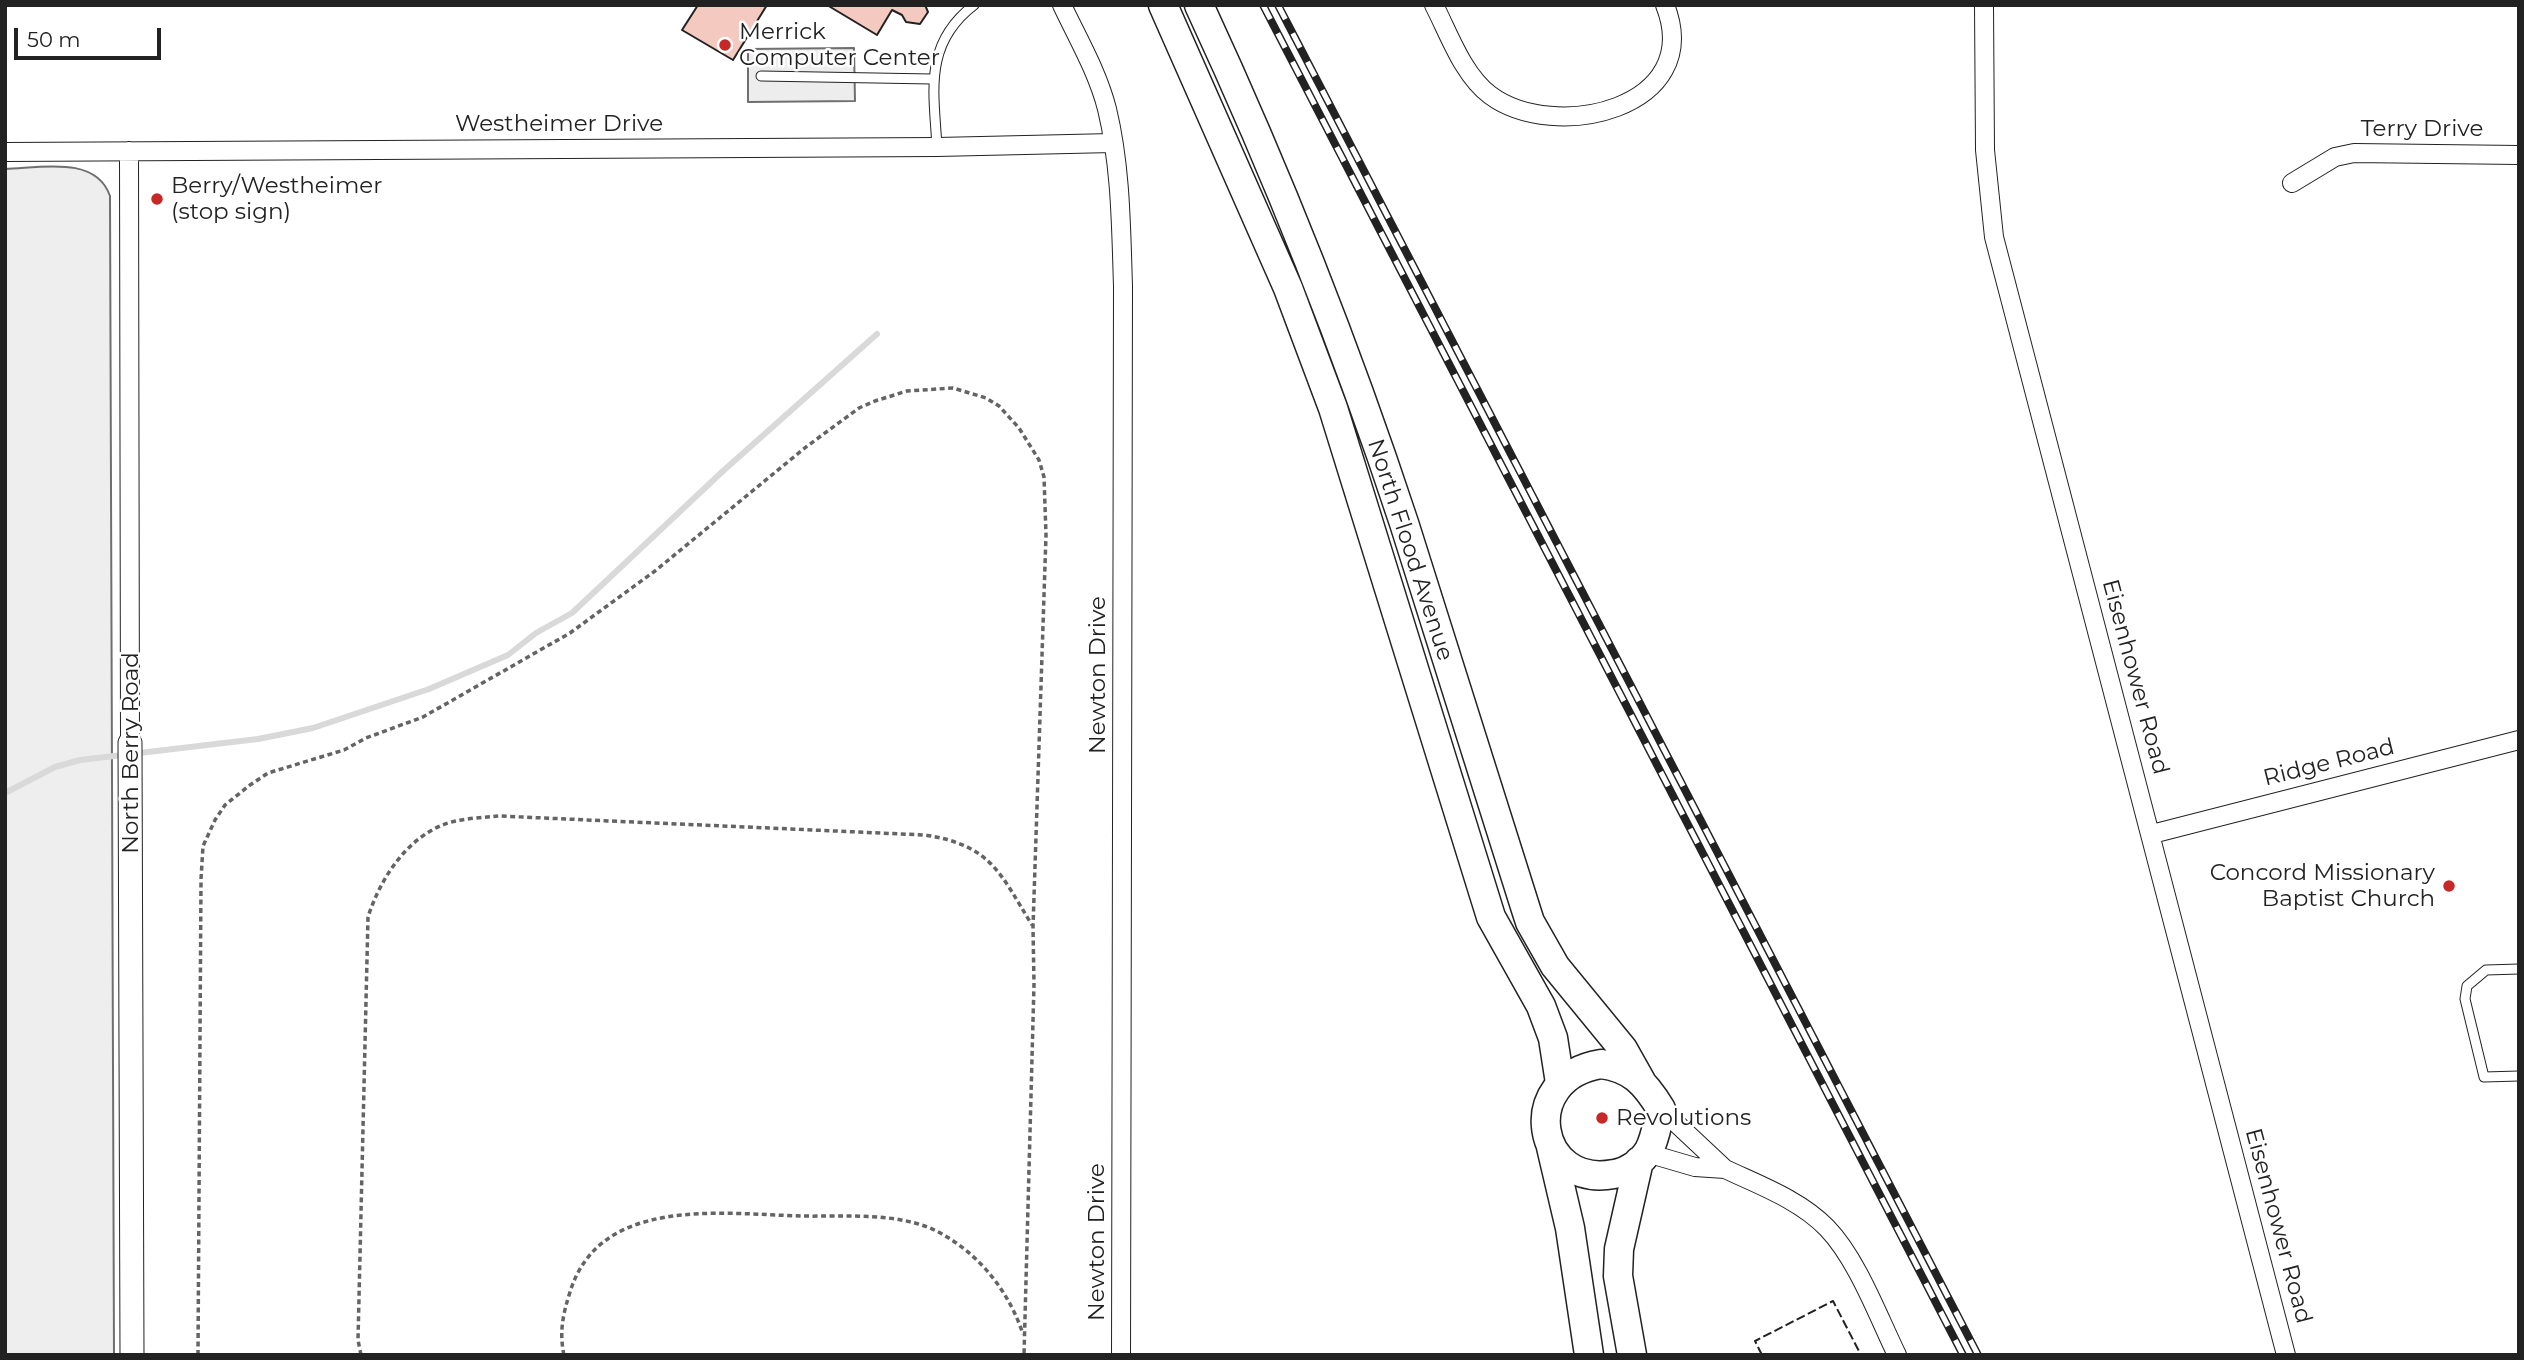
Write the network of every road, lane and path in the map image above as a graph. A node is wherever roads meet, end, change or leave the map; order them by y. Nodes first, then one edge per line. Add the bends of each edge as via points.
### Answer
1 (974, 5) edge
2 (1062, 5) edge
3 (1163, 5) edge
4 (1199, 5) edge
5 (1434, 5) edge
6 (1665, 5) edge
7 (1984, 5) edge
8 (761, 76) dead end
9 (932, 79) junction
10 (1113, 143) junction
11 (937, 147) junction
12 (129, 151) junction
13 (5, 152) edge
14 (2519, 155) edge
15 (2292, 183) dead end
16 (2519, 740) edge
17 (130, 753) joint
18 (2152, 834) junction
19 (1033, 927) junction
20 (2519, 969) edge
21 (2519, 1076) edge
22 (1641, 1081) junction
23 (1560, 1083) junction
24 (1661, 1109) junction
25 (1551, 1147) junction
26 (1643, 1157) junction
27 (1725, 1169) junction
28 (1025, 1339) junction
29 (132, 1355) edge
30 (198, 1355) edge
31 (361, 1355) edge
32 (564, 1355) edge
33 (1024, 1355) edge
34 (1121, 1355) edge
35 (1589, 1355) edge
36 (1632, 1355) edge
37 (1897, 1355) edge
38 (2286, 1355) edge

1 - 9 lane via 947,33
2 - 10 street, Newton Drive via 1096,78
3 - 23 main road, North Flood Avenue via 1287,288 1333,408 1491,917 1541,1006 1553,1038
4 - 22 main road, North Flood Avenue via 1316,278 1360,399 1530,922 1555,966 1623,1049
5 - 6 street via 1468,70 1489,95 1518,109 1584,114 1621,107 1654,86 1672,46
7 - 18 street, Eisenhower Road via 1985,150 1994,237
8 - 9 lane
9 - 11 lane
10 - 11 street, Westheimer Drive
10 - 34 street, Newton Drive via 1123,294
11 - 12 street, Westheimer Drive
12 - 13 street, Westheimer Drive
12 - 17 street, North Berry Road
14 - 15 street, Terry Drive via 2354,153 2335,157
16 - 18 street, Ridge Road
17 - 29 street, North Berry Road
18 - 38 street, Eisenhower Road
19 - 28 path
19 - 30 path via 1044,477 1018,428 986,398 953,388 907,391 859,408 570,633 423,717 344,750 268,774 225,805 203,846 201,879
19 - 31 path via 1001,873 983,856 956,840 925,835 499,816 441,825 417,840 376,891 368,917
20 - 21 lane via 2486,970 2467,986 2465,999 2484,1077
22 - 23 main road via 1619,1066 1601,1064 1583,1066
22 - 24 main road
23 - 25 main road via 1546,1109
24 - 26 main road via 1655,1138
24 - 27 street
25 - 26 main road via 1563,1162 1599,1177 1619,1174
25 - 35 main road via 1570,1227
26 - 27 street
26 - 36 main road via 1619,1249 1618,1276
27 - 37 street via 1791,1201 1827,1228 1852,1266
28 - 32 path via 1003,1289 963,1248 928,1228 871,1218 702,1213 653,1218 603,1242 574,1281 561,1323
28 - 33 path

